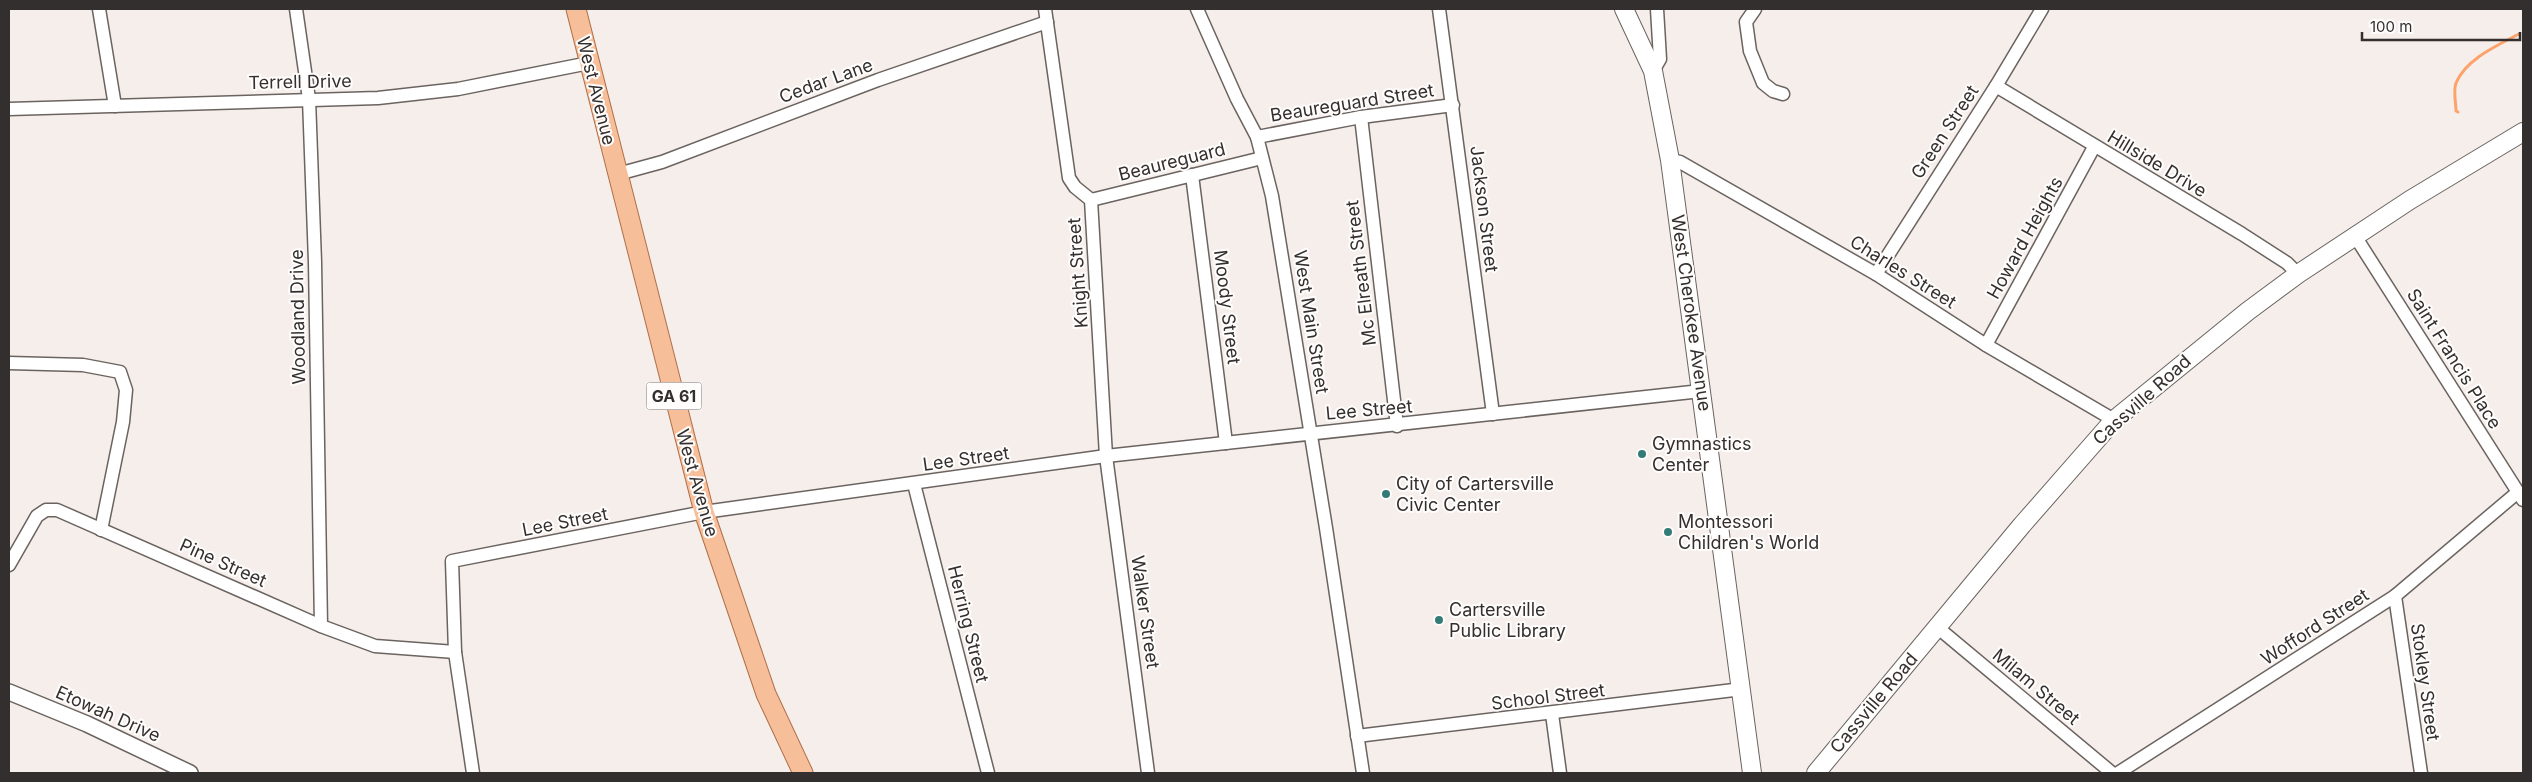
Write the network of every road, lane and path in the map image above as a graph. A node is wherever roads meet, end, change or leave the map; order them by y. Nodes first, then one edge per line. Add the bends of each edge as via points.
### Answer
1 (99, 9) edge
2 (296, 9) edge
3 (576, 9) edge
4 (1045, 9) edge
5 (1196, 9) edge
6 (1439, 9) edge
7 (1624, 9) edge
8 (1656, 9) edge
9 (1754, 9) edge
10 (2042, 9) edge
11 (1047, 22) junction
12 (589, 63) junction
13 (1652, 71) junction
14 (1996, 86) junction
15 (1783, 94) dead end
16 (309, 99) junction
17 (1453, 105) junction
18 (115, 106) junction
19 (9, 109) edge
20 (1360, 117) junction
21 (2523, 132) edge
22 (1257, 137) junction
23 (2094, 147) junction
24 (1262, 158) junction
25 (1670, 160) junction
26 (618, 174) junction
27 (1192, 175) junction
28 (1091, 200) junction
29 (2355, 236) junction
30 (1876, 274) junction
31 (2298, 274) junction
32 (1986, 345) junction
33 (9, 363) edge
34 (1701, 391) junction
35 (1493, 414) junction
36 (2114, 420) junction
37 (1397, 426) junction
38 (1311, 433) junction
39 (1226, 443) junction
40 (1106, 456) junction
41 (914, 484) junction
42 (2521, 496) edge
43 (704, 512) junction
44 (101, 530) junction
45 (9, 565) edge
46 (2395, 596) junction
47 (321, 626) junction
48 (1937, 627) junction
49 (455, 652) junction
50 (1742, 690) junction
51 (9, 692) edge
52 (1552, 714) junction
53 (1357, 736) junction
54 (190, 773) edge
55 (473, 773) edge
56 (803, 773) edge
57 (988, 773) edge
58 (1148, 773) edge
59 (1363, 773) edge
60 (1560, 773) edge
61 (1752, 773) edge
62 (1816, 773) edge
63 (2112, 773) edge
64 (2118, 773) edge
65 (2421, 773) edge

1 - 18 street
2 - 16 street, Woodland Drive
3 - 12 main road, West Avenue / GA 61
4 - 11 street, Knight Street
5 - 22 street, West Main Street
6 - 17 street, Jackson Street
7 - 13 main road, West Cherokee Avenue
8 - 13 street via 1660,59
9 - 15 street via 1746,22 1750,50 1764,83 1773,92
10 - 14 street, Green Street
11 - 26 street, Cedar Lane via 878,80 662,162
11 - 28 street, Knight Street via 1069,178 1074,187
12 - 16 street, Terrell Drive via 407,96
12 - 26 main road, West Avenue / GA 61
13 - 25 main road, West Cherokee Avenue
14 - 23 street, Hillside Drive
14 - 30 street, Green Street
16 - 18 street, Terrell Drive
16 - 47 street, Woodland Drive
17 - 20 street, Beaureguard Street
17 - 35 street, Jackson Street
18 - 19 street, Terrell Drive
20 - 22 street, Beaureguard Street
20 - 37 street, Mc Elreath Street
21 - 29 main road, Cassville Road
22 - 24 street, West Main Street
23 - 31 street, Hillside Drive via 2242,234 2287,263
23 - 32 street, Howard Heights
24 - 27 street, Beaureguard
24 - 38 street, West Main Street via 1272,196
25 - 30 street, Charles Street via 1688,167
25 - 34 main road, West Cherokee Avenue
26 - 43 main road, West Avenue / GA 61
27 - 28 street, Beaureguard
27 - 39 street, Moody Street
28 - 40 street, Knight Street
29 - 31 main road, Cassville Road
29 - 42 street, Saint Francis Place
30 - 32 street, Charles Street
31 - 36 main road, Cassville Road
32 - 36 street, Charles Street
33 - 44 street via 83,365 120,372 126,390 123,422
34 - 35 street, Lee Street
34 - 50 main road, West Cherokee Avenue
35 - 37 street, Lee Street
36 - 48 main road, Cassville Road
37 - 38 street, Lee Street
38 - 39 street, Lee Street
38 - 53 street, West Main Street
39 - 40 street, Lee Street
40 - 41 street, Lee Street
40 - 58 street, Walker Street
41 - 43 street, Lee Street
41 - 57 street, Herring Street
42 - 46 street, Wofford Street
43 - 49 street, Lee Street via 452,561
43 - 56 main road, West Avenue / GA 61 via 762,685
44 - 45 street, Pine Street via 57,510 46,510 38,516
44 - 47 street, Pine Street
46 - 64 street, Wofford Street
46 - 65 street, Stokley Street
47 - 49 street, Pine Street via 375,646
48 - 62 main road, Cassville Road
48 - 63 street, Milam Street
49 - 55 street, Lee Street
50 - 52 street, School Street
50 - 61 main road, West Cherokee Avenue
51 - 54 street, Etowah Drive via 87,724
52 - 53 street, School Street
52 - 60 street
53 - 59 street, West Main Street

